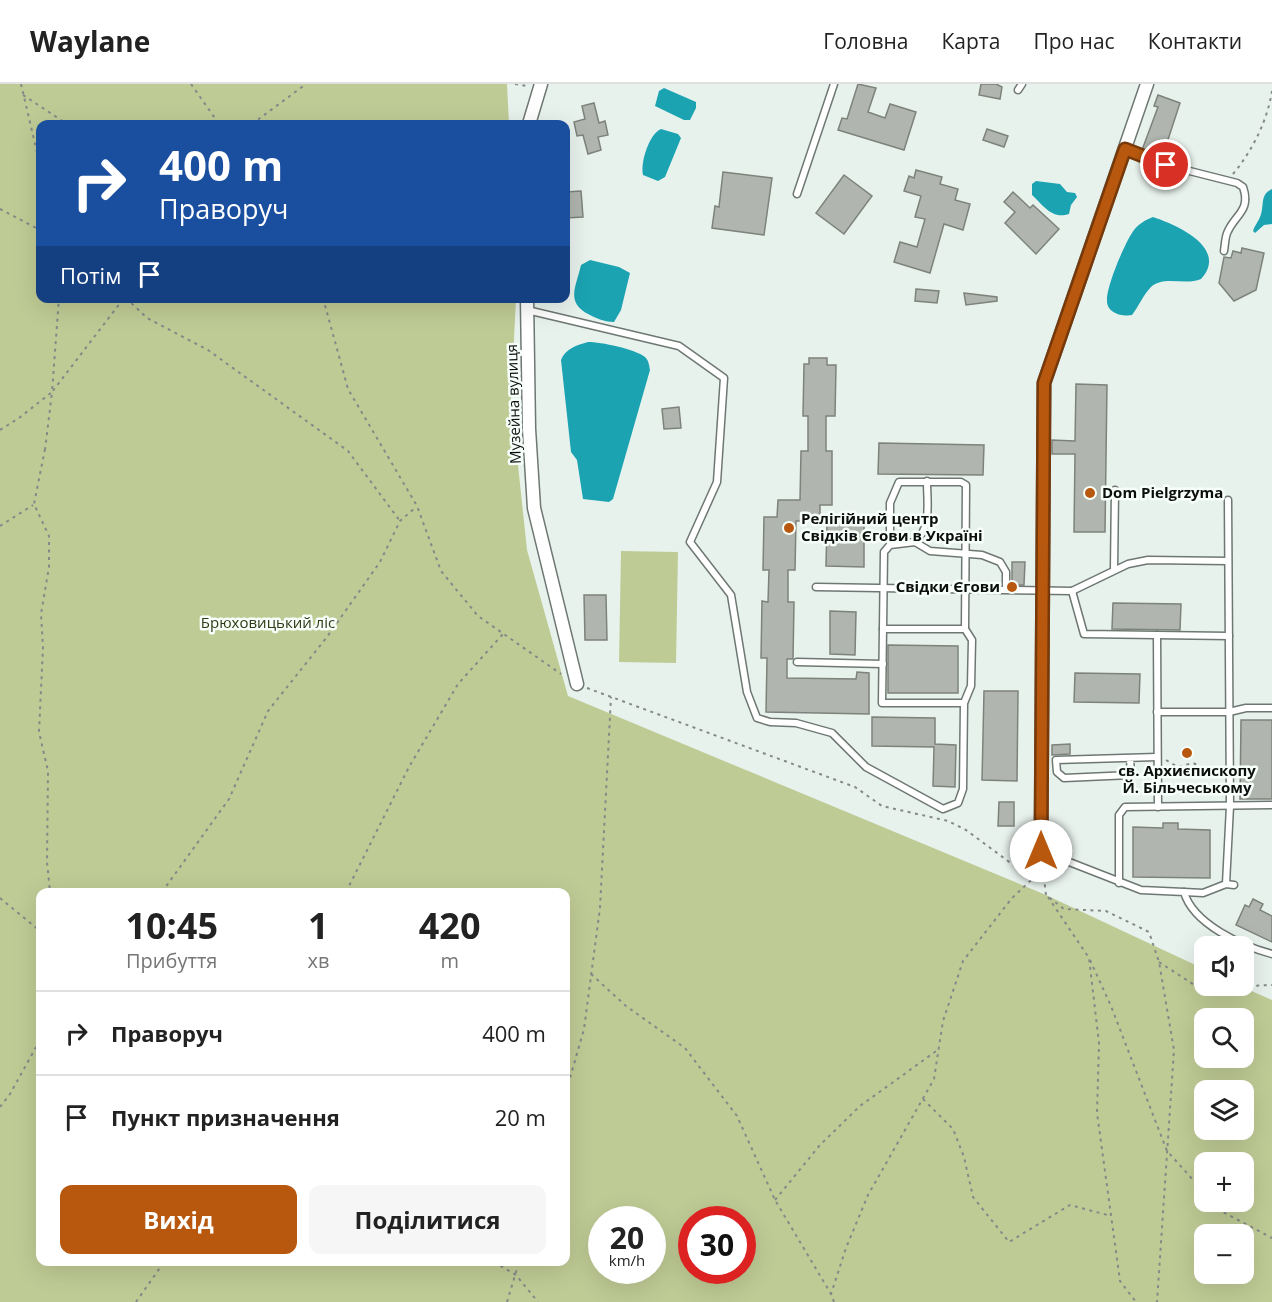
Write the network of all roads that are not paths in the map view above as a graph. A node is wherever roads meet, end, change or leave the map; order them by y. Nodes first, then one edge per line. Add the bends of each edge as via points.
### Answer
1 (541, 84) edge
2 (834, 84) edge
3 (1147, 84) edge
4 (530, 120) edge
5 (1125, 149) junction
6 (797, 194) dead end
7 (1224, 251) dead end
8 (527, 304) edge
9 (927, 482) junction
10 (1115, 490) dead end
11 (1228, 500) dead end
12 (915, 542) junction
13 (890, 545) junction
14 (966, 553) junction
15 (1228, 561) junction
16 (1114, 570) junction
17 (816, 587) dead end
18 (884, 588) junction
19 (966, 589) junction
20 (1006, 589) junction
21 (1043, 590) junction
22 (1072, 591) junction
23 (883, 628) junction
24 (965, 629) junction
25 (1157, 635) junction
26 (1229, 636) junction
27 (797, 662) dead end
28 (883, 664) junction
29 (577, 684) road end
30 (964, 703) junction
31 (1272, 708) edge
32 (1157, 712) junction
33 (1229, 712) junction
34 (1157, 757) junction
35 (1130, 758) junction
36 (1056, 760) junction
37 (1042, 761) junction
38 (1271, 805) edge
39 (1230, 806) junction
40 (1158, 807) junction
41 (1041, 851) joint
42 (1119, 883) junction
43 (1226, 884) junction
44 (1234, 885) dead end
45 (1184, 892) junction
46 (1272, 954) edge

1 - 4 street
2 - 6 lane
3 - 5 street
5 - 7 lane via 1243,187 1246,202 1228,231
5 - 21 street via 1044,383
8 - 29 street, Музейна вулиця via 534,508
8 - 30 lane via 679,346 724,378 717,482 690,542 731,595 747,692 757,718 832,733 866,767 943,809 958,803 963,789
9 - 12 lane via 927,523
9 - 13 lane via 899,482 890,503
9 - 14 lane via 966,485
10 - 16 lane
11 - 15 lane
12 - 13 lane
12 - 14 lane via 930,551
13 - 18 lane via 884,552
14 - 19 lane
14 - 20 lane via 1000,562 1006,572
15 - 16 lane via 1148,560
15 - 26 lane
16 - 22 lane
17 - 18 lane
18 - 19 lane
18 - 23 lane
19 - 20 lane
19 - 24 lane
20 - 21 lane
21 - 22 lane
21 - 37 street
22 - 25 lane via 1084,634
23 - 24 lane
23 - 28 lane
24 - 30 lane via 972,640 971,686
25 - 26 lane
25 - 32 lane
26 - 33 lane
27 - 28 lane
28 - 30 lane via 882,702
31 - 33 lane
32 - 33 lane
32 - 34 lane
33 - 39 lane
34 - 35 lane
34 - 40 lane
35 - 36 lane
35 - 36 lane via 1131,775 1064,778 1057,772
36 - 37 lane
37 - 41 street
38 - 39 lane
39 - 40 lane
39 - 43 lane
40 - 42 lane via 1121,810
41 - 42 lane
42 - 45 lane via 1141,890
43 - 44 lane
43 - 45 lane via 1203,893
45 - 46 lane via 1201,919 1252,948

